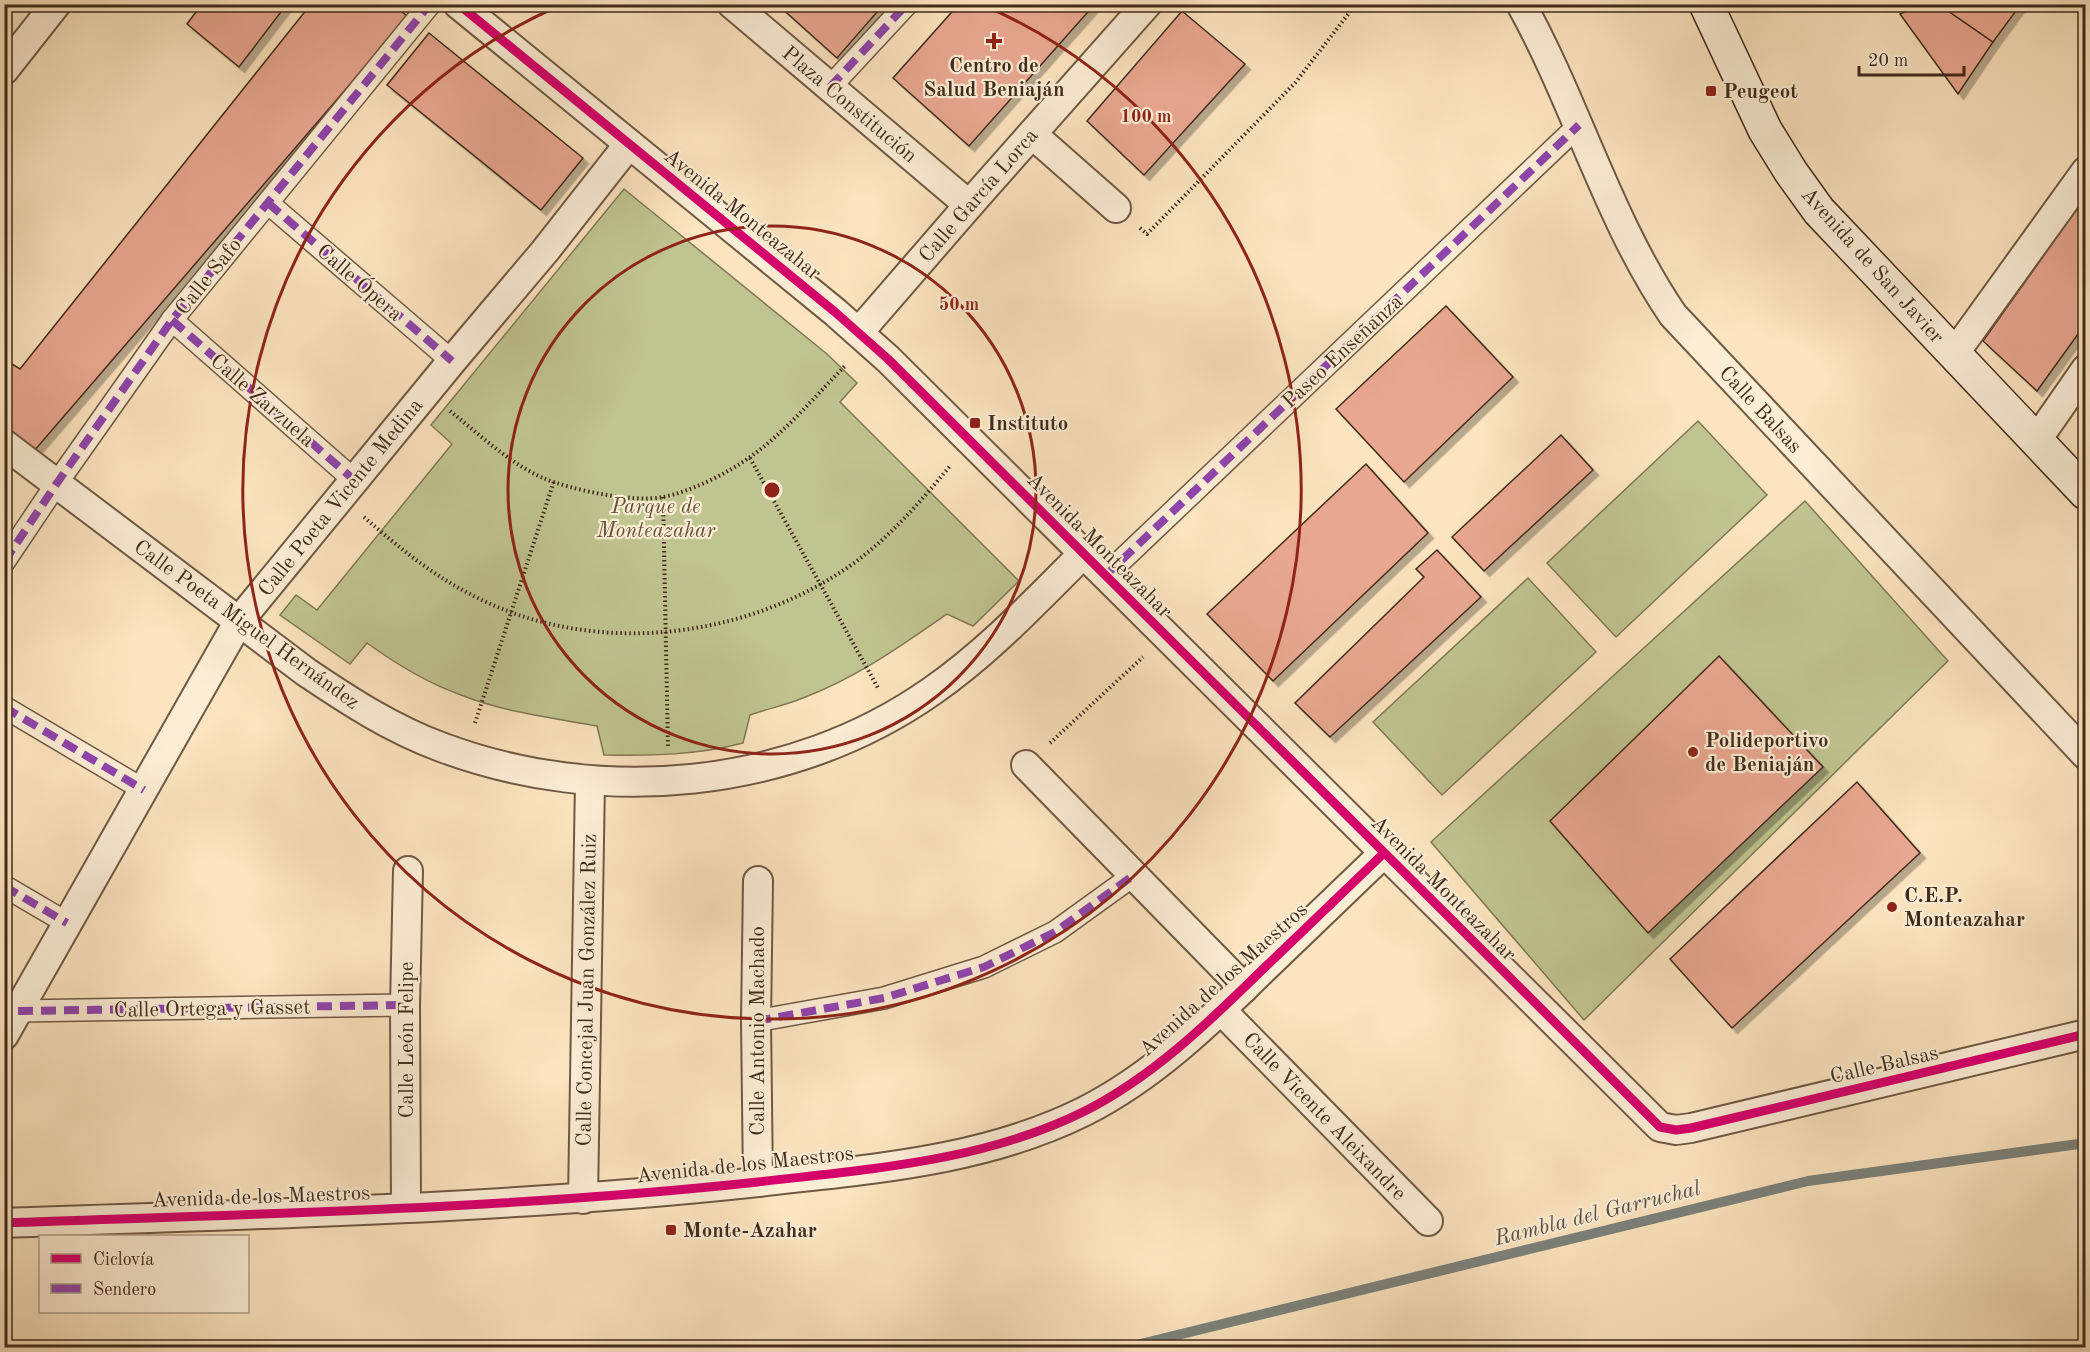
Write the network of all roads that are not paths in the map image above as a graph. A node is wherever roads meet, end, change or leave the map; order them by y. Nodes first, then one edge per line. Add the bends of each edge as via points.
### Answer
1 (56, 4) edge
2 (430, 4) edge
3 (458, 4) edge
4 (732, 4) edge
5 (907, 4) edge
6 (1147, 4) edge
7 (1521, 4) edge
8 (1706, 4) edge
9 (4, 70) edge
10 (830, 87) junction
11 (1579, 126) junction
12 (1032, 134) junction
13 (629, 144) junction
14 (2085, 171) edge
15 (268, 203) junction
16 (969, 204) junction
17 (1116, 208) road end
18 (172, 320) junction
19 (864, 337) junction
20 (1954, 354) junction
21 (452, 361) junction
22 (2085, 369) edge
23 (2036, 441) junction
24 (4, 444) edge
25 (57, 483) junction
26 (347, 488) junction
27 (2085, 492) edge
28 (1083, 554) junction
29 (4, 562) edge
30 (1105, 576) junction
31 (239, 621) junction
32 (4, 707) edge
33 (2085, 755) edge
34 (1026, 765) road end
35 (590, 781) junction
36 (144, 790) junction
37 (1383, 853) junction
38 (408, 871) dead end
39 (1134, 875) junction
40 (758, 881) dead end
41 (4, 885) edge
42 (68, 923) junction
43 (1244, 988) junction
44 (405, 1005) junction
45 (1221, 1010) junction
46 (756, 1021) junction
47 (11, 1023) edge
48 (2085, 1034) edge
49 (1691, 1128) joint
50 (758, 1182) junction
51 (583, 1199) junction
52 (406, 1208) junction
53 (1428, 1221) dead end
54 (4, 1223) edge

1 - 9 street
2 - 15 street, Calle Safo
3 - 13 street, Avenida Monteazahar
4 - 10 street, Plaza Constitución
5 - 10 street
6 - 12 street, Calle García Lorca
7 - 11 street, Calle Balsas
8 - 20 main road, Avenida de San Javier via 1765,130 1791,172 1819,211
10 - 16 street, Plaza Constitución
11 - 30 street, Paseo Enseñanza
11 - 33 street, Calle Balsas via 1650,282 1673,315
12 - 16 street, Calle García Lorca
12 - 17 street
13 - 19 street, Avenida Monteazahar
13 - 21 street, Calle Poeta Vicente Medina
14 - 20 street
15 - 18 street, Calle Safo
15 - 21 street, Calle Ópera
16 - 19 street, Calle García Lorca
18 - 25 street, Calle Safo
18 - 26 street, Calle Zarzuela
19 - 28 street, Avenida Monteazahar
20 - 23 main road, Avenida de San Javier
21 - 26 street, Calle Poeta Vicente Medina
22 - 23 street
23 - 27 main road, Avenida de San Javier
24 - 25 street, Calle Poeta Miguel Hernández
25 - 29 street, Calle Safo
25 - 31 street, Calle Poeta Miguel Hernández
26 - 31 street, Calle Poeta Vicente Medina
28 - 30 street, Avenida Monteazahar
28 - 35 street, Calle Poeta Miguel Hernández via 971,662 893,715 840,741 792,759 743,771 669,781
30 - 37 street, Avenida Monteazahar
31 - 35 street, Calle Poeta Miguel Hernández via 306,672 393,726 489,763
31 - 36 street, Calle Poeta Vicente Medina
32 - 36 street
34 - 39 street
35 - 51 street, Calle Concejal Juan González Ruiz
36 - 42 street, Calle Poeta Vicente Medina
37 - 43 street, Avenida de los Maestros
37 - 49 street, Avenida Monteazahar via 1647,1116 1660,1127
38 - 44 street, Calle León Felipe
39 - 43 street
39 - 46 street via 1055,932 984,967 884,998
40 - 46 street, Calle Antonio Machado
41 - 42 street
42 - 47 street, Calle Poeta Vicente Medina
43 - 45 street, Avenida de los Maestros
44 - 47 street, Calle Ortega y Gasset
44 - 52 street, Calle León Felipe
45 - 50 street, Avenida de los Maestros via 1118,1092 1024,1137 933,1160
45 - 53 street, Calle Vicente Aleixandre
46 - 50 street, Calle Antonio Machado
48 - 49 street, Calle Balsas
50 - 51 street, Avenida de los Maestros
51 - 52 street, Avenida de los Maestros
52 - 54 street, Avenida de los Maestros

